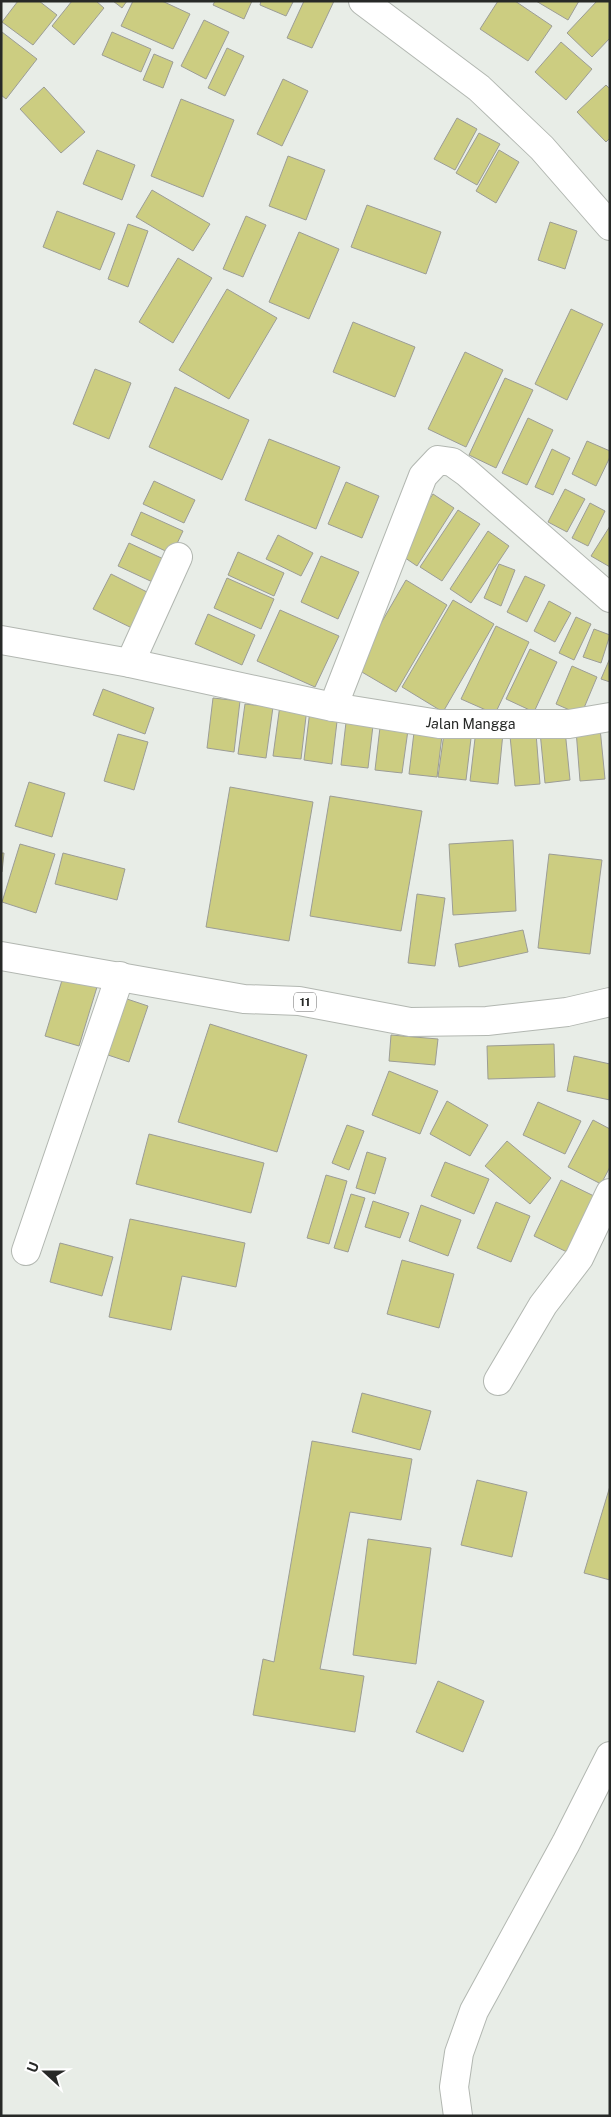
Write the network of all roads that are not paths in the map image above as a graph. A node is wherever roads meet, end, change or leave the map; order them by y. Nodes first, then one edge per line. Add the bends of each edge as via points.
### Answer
1 (363, 1) edge
2 (610, 226) edge
3 (178, 557) dead end
4 (610, 598) edge
5 (1, 640) edge
6 (130, 662) junction
7 (332, 707) junction
8 (610, 716) edge
9 (1, 956) edge
10 (120, 976) junction
11 (610, 1002) edge
12 (610, 1193) edge
13 (26, 1251) dead end
14 (498, 1382) dead end
15 (610, 1756) edge
16 (458, 2116) edge

1 - 2 main road via 479,88 542,148
3 - 6 main road
4 - 7 main road via 466,472 452,462 438,460 423,476
5 - 6 main road, Jalan Mangga
6 - 7 main road, Jalan Mangga
7 - 8 main road, Jalan Mangga via 439,724 569,724
9 - 10 main road, 11
10 - 11 main road, 11 via 244,998 299,1001 410,1022 486,1021 567,1012
10 - 13 main road
12 - 14 main road via 578,1258 543,1305
15 - 16 main road via 474,2011 459,2053 454,2086

